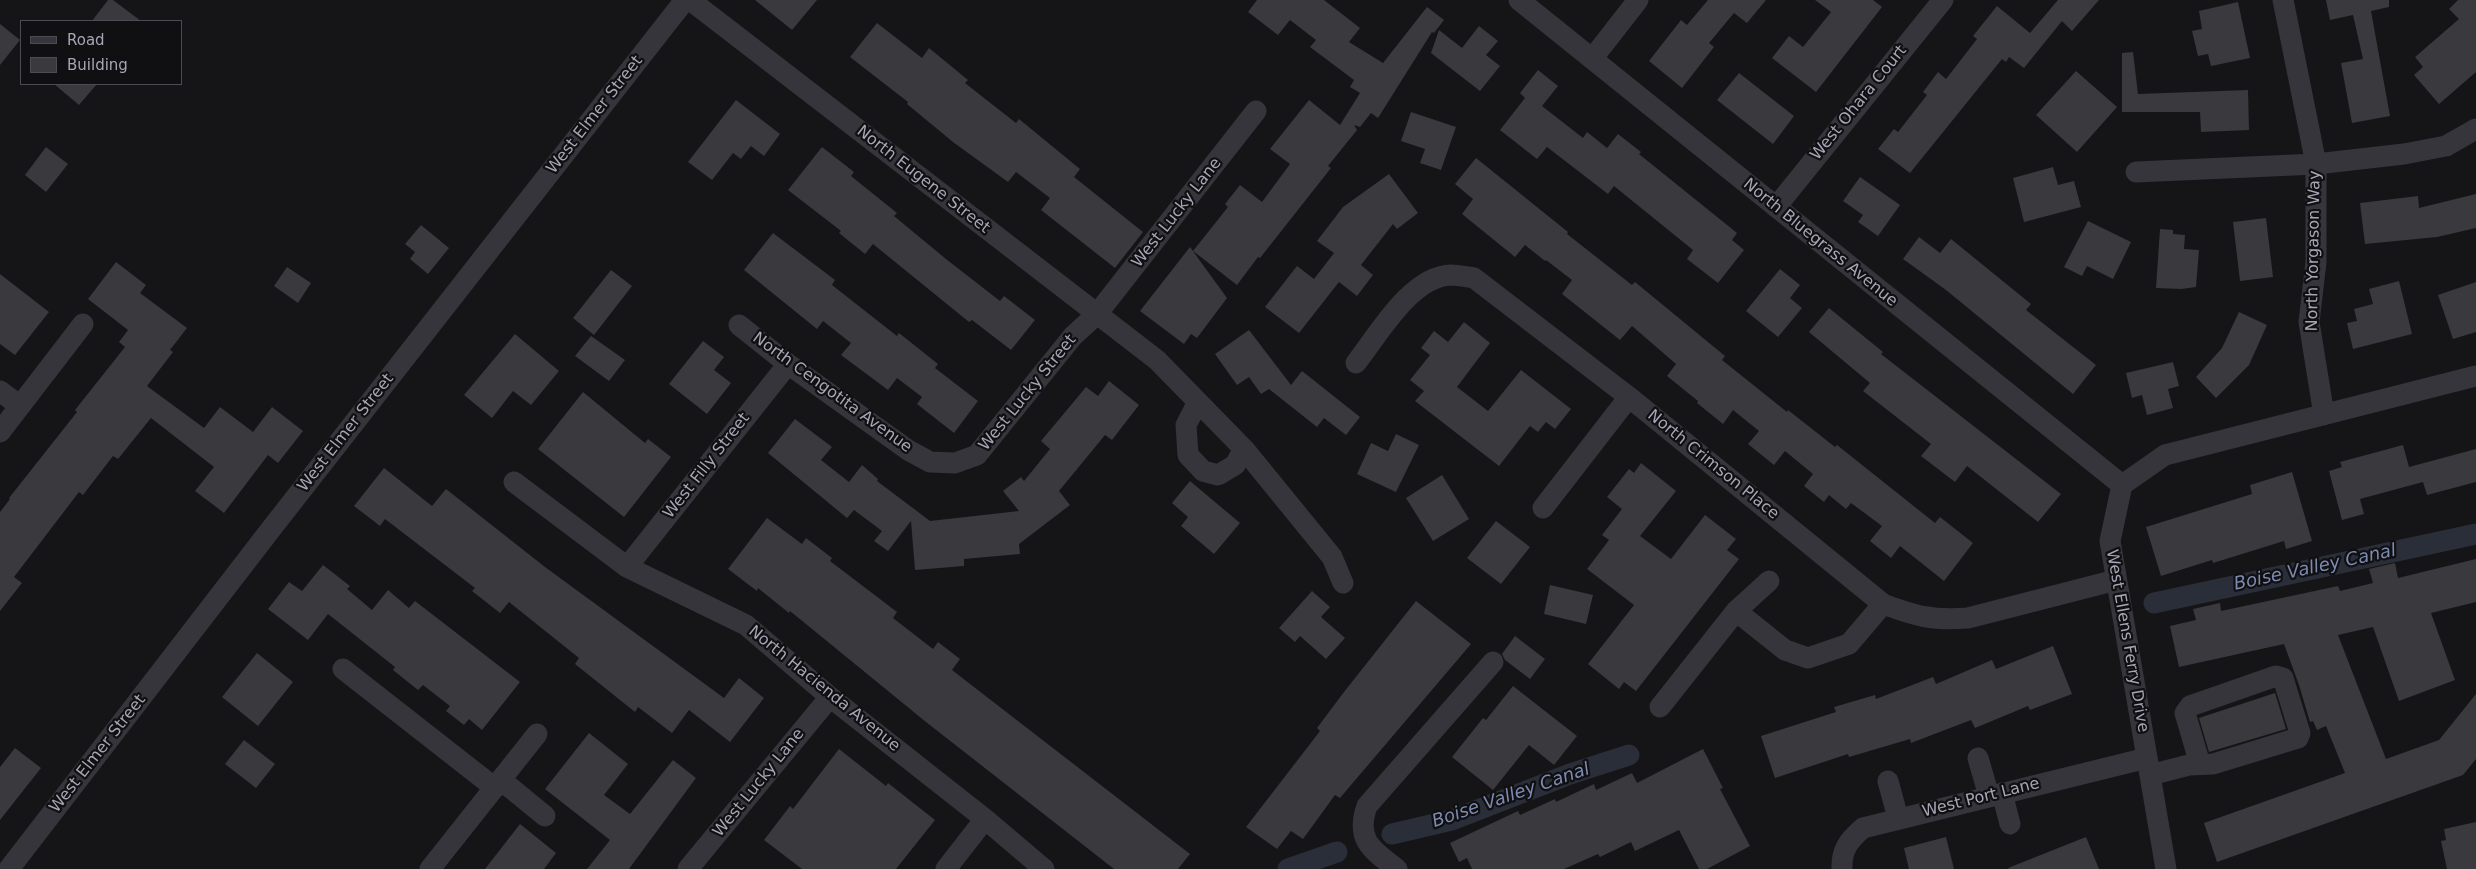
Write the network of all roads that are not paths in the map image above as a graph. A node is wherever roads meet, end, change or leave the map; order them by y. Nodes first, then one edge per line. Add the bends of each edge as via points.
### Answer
1 (685, 0) edge
2 (690, 0) edge
3 (1519, 0) edge
4 (1638, 0) edge
5 (1943, 0) edge
6 (2283, 0) edge
7 (1592, 59) junction
8 (1256, 111) dead end
9 (2476, 128) edge
10 (2316, 164) junction
11 (2136, 172) dead end
12 (1776, 207) junction
13 (1097, 314) junction
14 (83, 324) dead end
15 (739, 324) dead end
16 (1356, 363) dead end
17 (788, 364) junction
18 (2476, 376) edge
19 (0, 391) edge
20 (1629, 397) junction
21 (1198, 402) junction
22 (20, 406) junction
23 (2324, 415) junction
24 (0, 432) edge
25 (1244, 449) junction
26 (955, 463) joint
27 (514, 482) dead end
28 (2122, 485) junction
29 (1543, 508) dead end
30 (627, 568) junction
31 (2116, 580) junction
32 (1769, 581) dead end
33 (1343, 583) dead end
34 (1883, 604) junction
35 (1736, 611) junction
36 (1493, 662) dead end
37 (343, 668) dead end
38 (830, 697) junction
39 (1660, 707) dead end
40 (537, 734) dead end
41 (1978, 758) dead end
42 (2200, 764) junction
43 (2149, 767) junction
44 (1888, 781) dead end
45 (498, 784) junction
46 (1995, 795) junction
47 (545, 816) dead end
48 (1898, 818) junction
49 (985, 819) junction
50 (2010, 824) dead end
51 (9, 869) edge
52 (430, 869) edge
53 (688, 869) edge
54 (946, 869) edge
55 (1044, 869) edge
56 (1397, 869) edge
57 (1842, 869) edge
58 (2166, 869) edge

1 - 51 street, West Elmer Street
2 - 13 street, North Eugene Street
3 - 7 street, North Bluegrass Avenue
4 - 7 street
5 - 12 street, West Ohara Court
6 - 10 street, North Yorgason Way
7 - 12 street, North Bluegrass Avenue
8 - 13 street, West Lucky Lane
9 - 10 street via 2446,146
10 - 11 street
10 - 23 street, North Yorgason Way via 2316,262 2309,322
12 - 28 street, North Bluegrass Avenue
13 - 21 street, North Eugene Street via 1157,360
13 - 26 street, West Lucky Street via 1073,336 977,455
14 - 22 street
15 - 17 street, North Cengotita Avenue
16 - 20 street, North Crimson Place via 1407,298 1426,282 1450,275 1474,278
17 - 26 street, North Cengotita Avenue via 908,450 930,462
17 - 30 street, West Filly Street
18 - 23 street
19 - 22 street
20 - 29 street
20 - 34 street, North Crimson Place
21 - 25 street, North Eugene Street
21 - 25 street via 1186,425 1187,445 1188,455 1203,471 1218,475 1235,465
22 - 24 street
23 - 28 street via 2165,455
25 - 33 street, North Eugene Street via 1332,557
27 - 30 street, North Hacienda Avenue
28 - 31 street, West Ellens Ferry Drive via 2110,541
30 - 38 street, North Hacienda Avenue via 746,624
31 - 34 street, North Crimson Place via 1968,618 1920,618
31 - 43 street, West Ellens Ferry Drive
32 - 35 street
34 - 35 street via 1849,644 1808,658 1784,650
35 - 39 street
36 - 56 street via 1367,806 1362,820 1362,833 1367,844
37 - 45 street
38 - 49 street, North Hacienda Avenue
38 - 53 street, West Lucky Lane
40 - 45 street
41 - 46 street
42 - 42 street, West Port Lane via 2213,764 2298,738 2300,733 2283,678 2276,676 2190,706 2185,713
42 - 43 street, West Port Lane
43 - 46 street, West Port Lane
43 - 58 street, West Ellens Ferry Drive
44 - 48 street
45 - 47 street
45 - 52 street
46 - 48 street, West Port Lane
46 - 50 street
48 - 57 street, West Port Lane via 1863,828 1852,837 1845,847
49 - 54 street
49 - 55 street, North Hacienda Avenue

